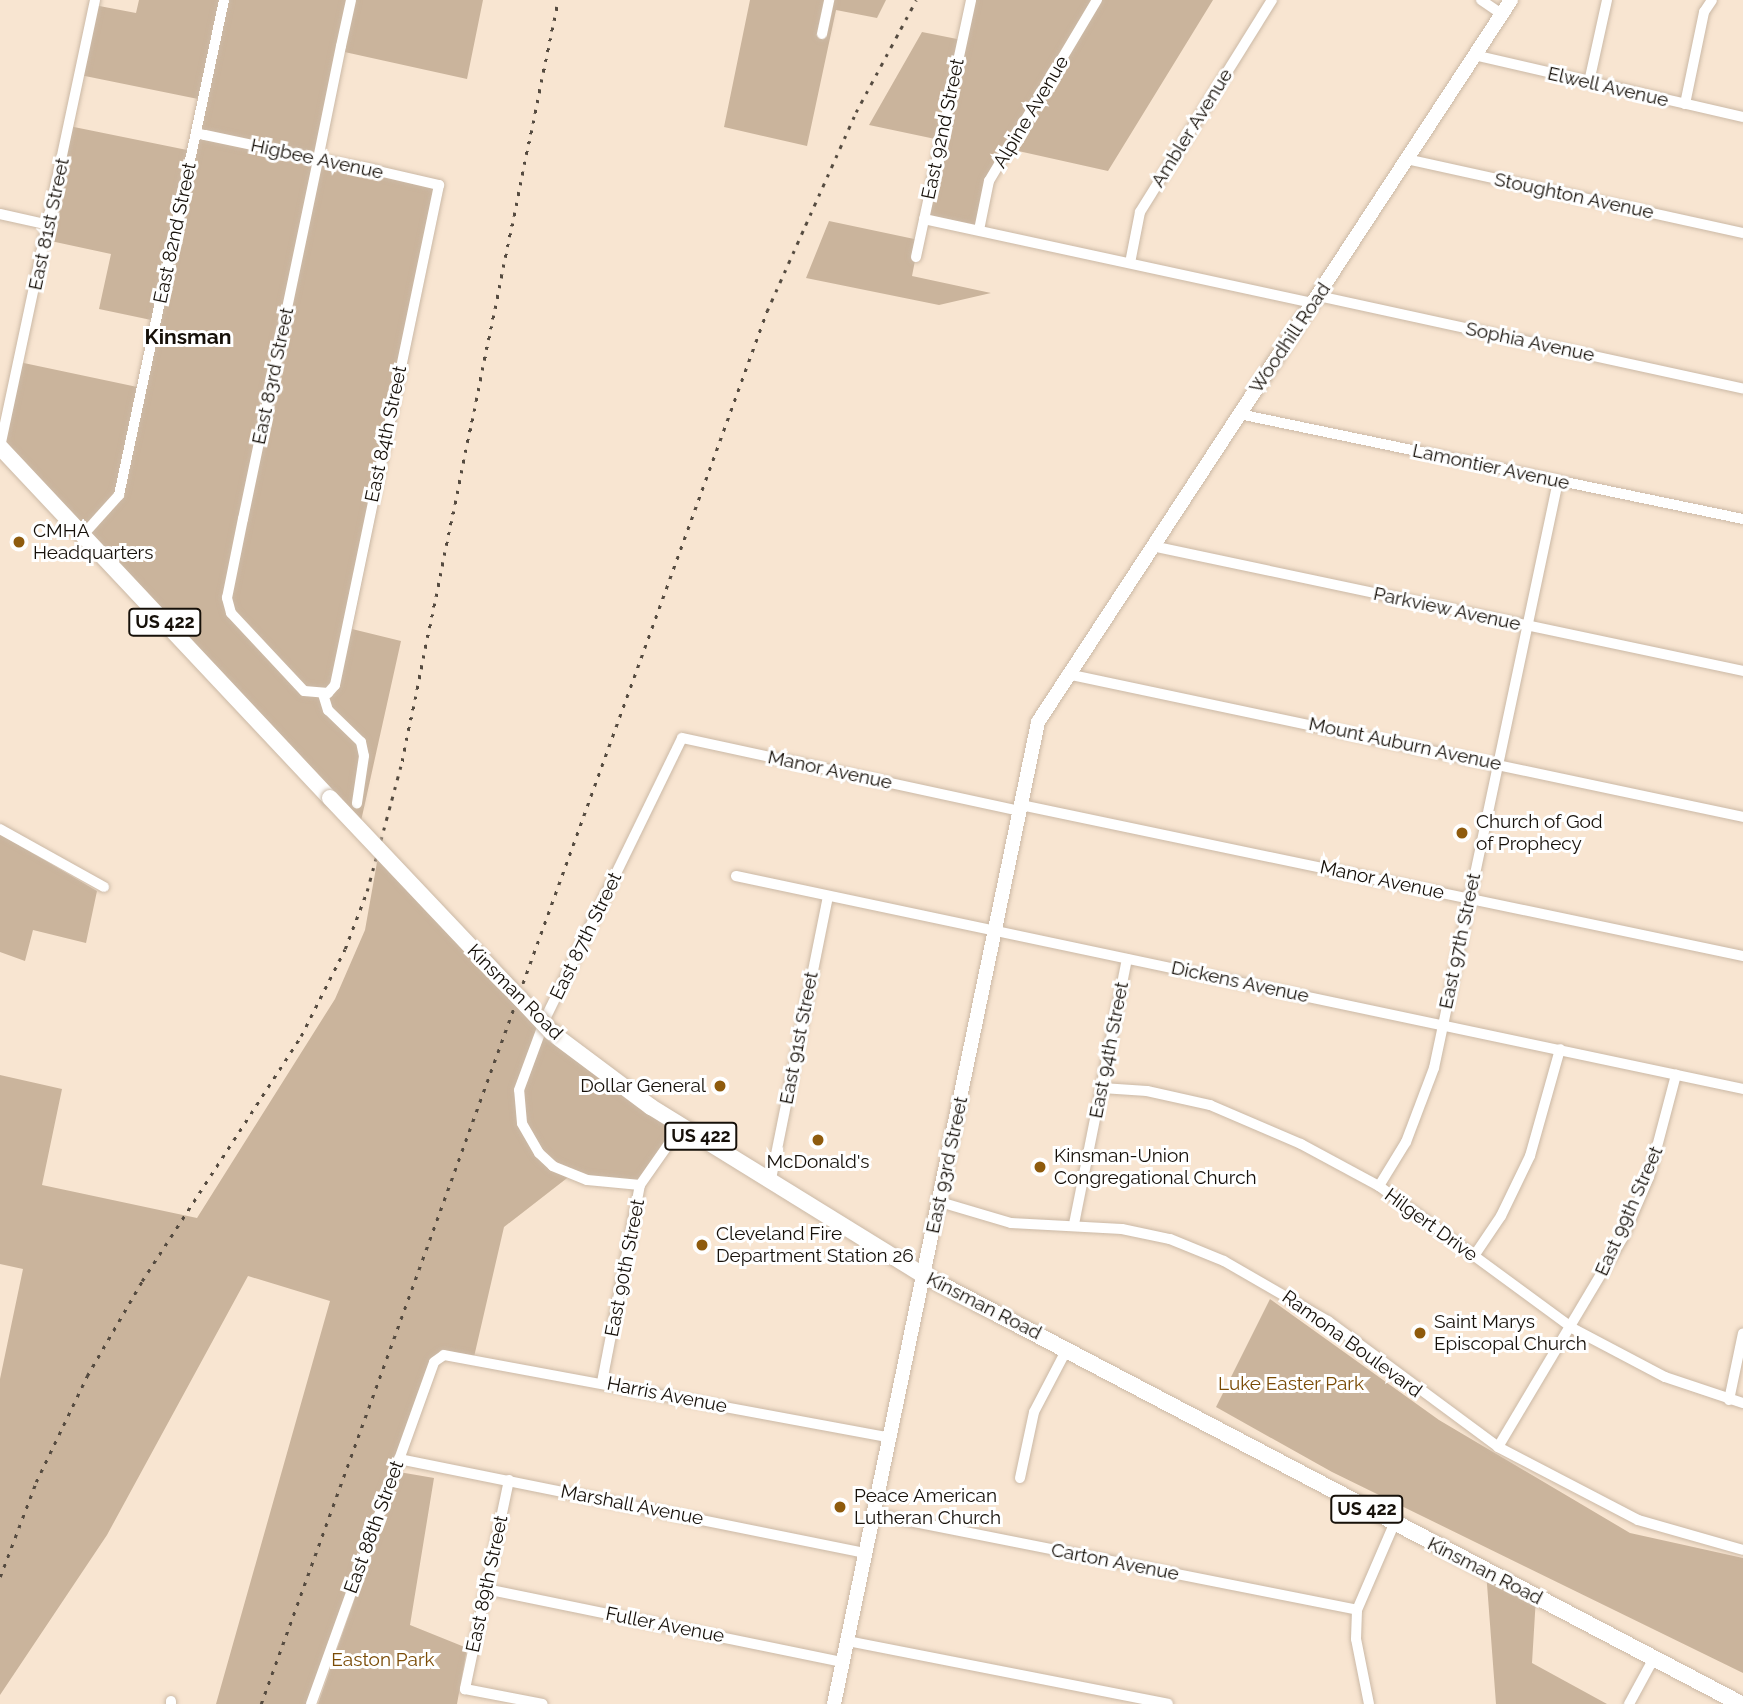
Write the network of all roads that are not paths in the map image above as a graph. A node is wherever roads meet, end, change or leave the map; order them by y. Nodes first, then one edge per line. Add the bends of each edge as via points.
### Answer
1 (95, 0) edge
2 (224, 0) edge
3 (351, 0) edge
4 (829, 0) edge
5 (971, 0) edge
6 (1097, 0) edge
7 (1272, 0) edge
8 (1481, 0) edge
9 (1511, 0) edge
10 (1607, 0) edge
11 (1712, 0) edge
12 (1502, 14) junction
13 (822, 34) dead end
14 (1474, 55) junction
15 (1589, 82) junction
16 (1685, 104) junction
17 (1743, 117) edge
18 (196, 133) junction
19 (318, 159) junction
20 (1406, 159) junction
21 (439, 184) joint
22 (0, 215) edge
23 (924, 219) junction
24 (49, 225) junction
25 (979, 230) junction
26 (1743, 233) edge
27 (916, 257) dead end
28 (1130, 263) junction
29 (1316, 299) junction
30 (1743, 389) edge
31 (1239, 414) junction
32 (0, 447) edge
33 (1558, 481) junction
34 (1743, 519) edge
35 (83, 535) junction
36 (1152, 546) junction
37 (1527, 626) junction
38 (1743, 671) edge
39 (1067, 674) junction
40 (323, 694) junction
41 (682, 738) joint
42 (1497, 764) junction
43 (357, 803) dead end
44 (1020, 808) junction
45 (1743, 817) edge
46 (0, 829) edge
47 (736, 876) dead end
48 (104, 887) dead end
49 (828, 897) junction
50 (1469, 899) junction
51 (994, 932) junction
52 (1743, 956) edge
53 (1127, 959) junction
54 (1442, 1024) junction
55 (1560, 1049) junction
56 (1676, 1075) junction
57 (1102, 1088) junction
58 (1743, 1090) edge
59 (682, 1125) junction
60 (771, 1179) junction
61 (640, 1185) junction
62 (1379, 1186) junction
63 (940, 1202) junction
64 (1074, 1224) junction
65 (1474, 1256) junction
66 (923, 1275) junction
67 (1572, 1328) junction
68 (1743, 1333) edge
69 (1067, 1349) junction
70 (444, 1355) joint
71 (602, 1382) junction
72 (1729, 1400) junction
73 (1743, 1403) edge
74 (890, 1438) junction
75 (1498, 1447) junction
76 (399, 1459) junction
77 (1020, 1478) dead end
78 (509, 1480) junction
79 (874, 1514) junction
80 (1394, 1524) junction
81 (1743, 1550) edge
82 (866, 1553) junction
83 (486, 1589) junction
84 (1357, 1610) junction
85 (848, 1641) junction
86 (1654, 1658) junction
87 (843, 1662) junction
88 (311, 1704) edge
89 (543, 1704) edge
90 (834, 1704) edge
91 (1168, 1704) edge
92 (1369, 1704) edge
93 (1629, 1704) edge
94 (1741, 1704) edge

1 - 24 street, East 81st Street
2 - 18 street, East 82nd Street
3 - 19 street, East 83rd Street
4 - 13 street
5 - 23 street, East 92nd Street
6 - 25 street, Alpine Avenue via 989,181
7 - 28 street, Ambler Avenue via 1140,212
8 - 12 street
9 - 12 main road, Woodhill Road
10 - 15 street
11 - 16 street via 1704,12
12 - 14 main road, Woodhill Road
14 - 15 street, Elwell Avenue
14 - 20 main road, Woodhill Road
15 - 16 street, Elwell Avenue
16 - 17 street, Elwell Avenue
18 - 19 street, Higbee Avenue
18 - 35 street, East 82nd Street via 120,495
19 - 21 street, Higbee Avenue
19 - 40 street, East 83rd Street via 227,598 231,613 304,691
20 - 26 street, Stoughton Avenue
20 - 29 main road, Woodhill Road
21 - 40 street, East 84th Street via 335,685
22 - 24 street
23 - 25 street, Sophia Avenue
23 - 27 street, East 92nd Street
24 - 32 street, East 81st Street
25 - 28 street, Sophia Avenue
28 - 29 street, Sophia Avenue
29 - 30 street, Sophia Avenue
29 - 31 main road, Woodhill Road
31 - 33 street, Lamontier Avenue
31 - 36 main road, Woodhill Road
32 - 35 main road, Kinsman Road / US 422
33 - 34 street, Lamontier Avenue
33 - 37 street, East 97th Street
35 - 59 main road, Kinsman Road / US 422, bridge via 552,1033 598,1071
36 - 37 street, Parkview Avenue
36 - 39 main road, Woodhill Road
37 - 38 street, Parkview Avenue
37 - 42 street, East 97th Street
39 - 42 street, Mount Auburn Avenue
39 - 44 main road, East 93rd Street via 1038,722
40 - 43 street via 328,710 361,743 364,756
41 - 44 street, Manor Avenue
41 - 61 street, East 87th Street via 546,1017 519,1090 522,1123 539,1153 554,1166 587,1180
42 - 45 street, Mount Auburn Avenue
42 - 50 street, East 97th Street
44 - 50 street, Manor Avenue
44 - 51 main road, East 93rd Street
46 - 48 street
47 - 49 street, Dickens Avenue
49 - 51 street, Dickens Avenue
49 - 60 street, East 91st Street
50 - 52 street, Manor Avenue
50 - 54 street, East 97th Street
51 - 53 street, Dickens Avenue
51 - 63 main road, East 93rd Street
53 - 54 street, Dickens Avenue
53 - 57 street, East 94th Street
54 - 55 street, Dickens Avenue
54 - 62 street, East 97th Street via 1425,1099
55 - 56 street, Dickens Avenue
55 - 65 street via 1530,1156 1501,1216
56 - 58 street, Dickens Avenue
56 - 67 street, East 99th Street via 1649,1177 1623,1237
57 - 62 street, Hilgert Drive via 1182,1098 1235,1114
57 - 64 street, East 94th Street
59 - 60 main road, Kinsman Road / US 422
59 - 61 street, East 90th Street
60 - 66 main road, Kinsman Road / US 422
61 - 71 street, East 90th Street
62 - 65 street, Hilgert Drive
63 - 64 street, Ramona Boulevard via 1012,1223
63 - 66 main road, East 93rd Street
64 - 75 street, Ramona Boulevard via 1170,1239 1246,1272 1328,1321
65 - 67 street, Hilgert Drive
66 - 69 main road, Kinsman Road / US 422
66 - 74 main road, East 93rd Street
67 - 72 street, Hilgert Drive via 1665,1377
67 - 75 street, East 99th Street
68 - 72 street
69 - 77 street via 1034,1412
69 - 80 main road, Kinsman Road / US 422
70 - 71 street, Harris Avenue
70 - 76 street, East 88th Street via 434,1362
71 - 74 street, Harris Avenue
72 - 73 street, Hilgert Drive
74 - 79 main road, East 93rd Street
75 - 81 street, Ramona Boulevard via 1638,1520
76 - 78 street, Marshall Avenue
76 - 88 street, East 88th Street
78 - 82 street, Marshall Avenue
78 - 83 street, East 89th Street
79 - 82 main road, East 93rd Street
79 - 84 street, Carton Avenue
80 - 84 street
80 - 86 main road, Kinsman Road / US 422
82 - 85 main road, East 93rd Street
83 - 87 street, Fuller Avenue
83 - 89 street, East 89th Street via 465,1689
84 - 92 street via 1356,1639
85 - 87 main road, East 93rd Street
85 - 91 street
86 - 93 street
86 - 94 main road, Kinsman Road / US 422
87 - 90 main road, East 93rd Street

